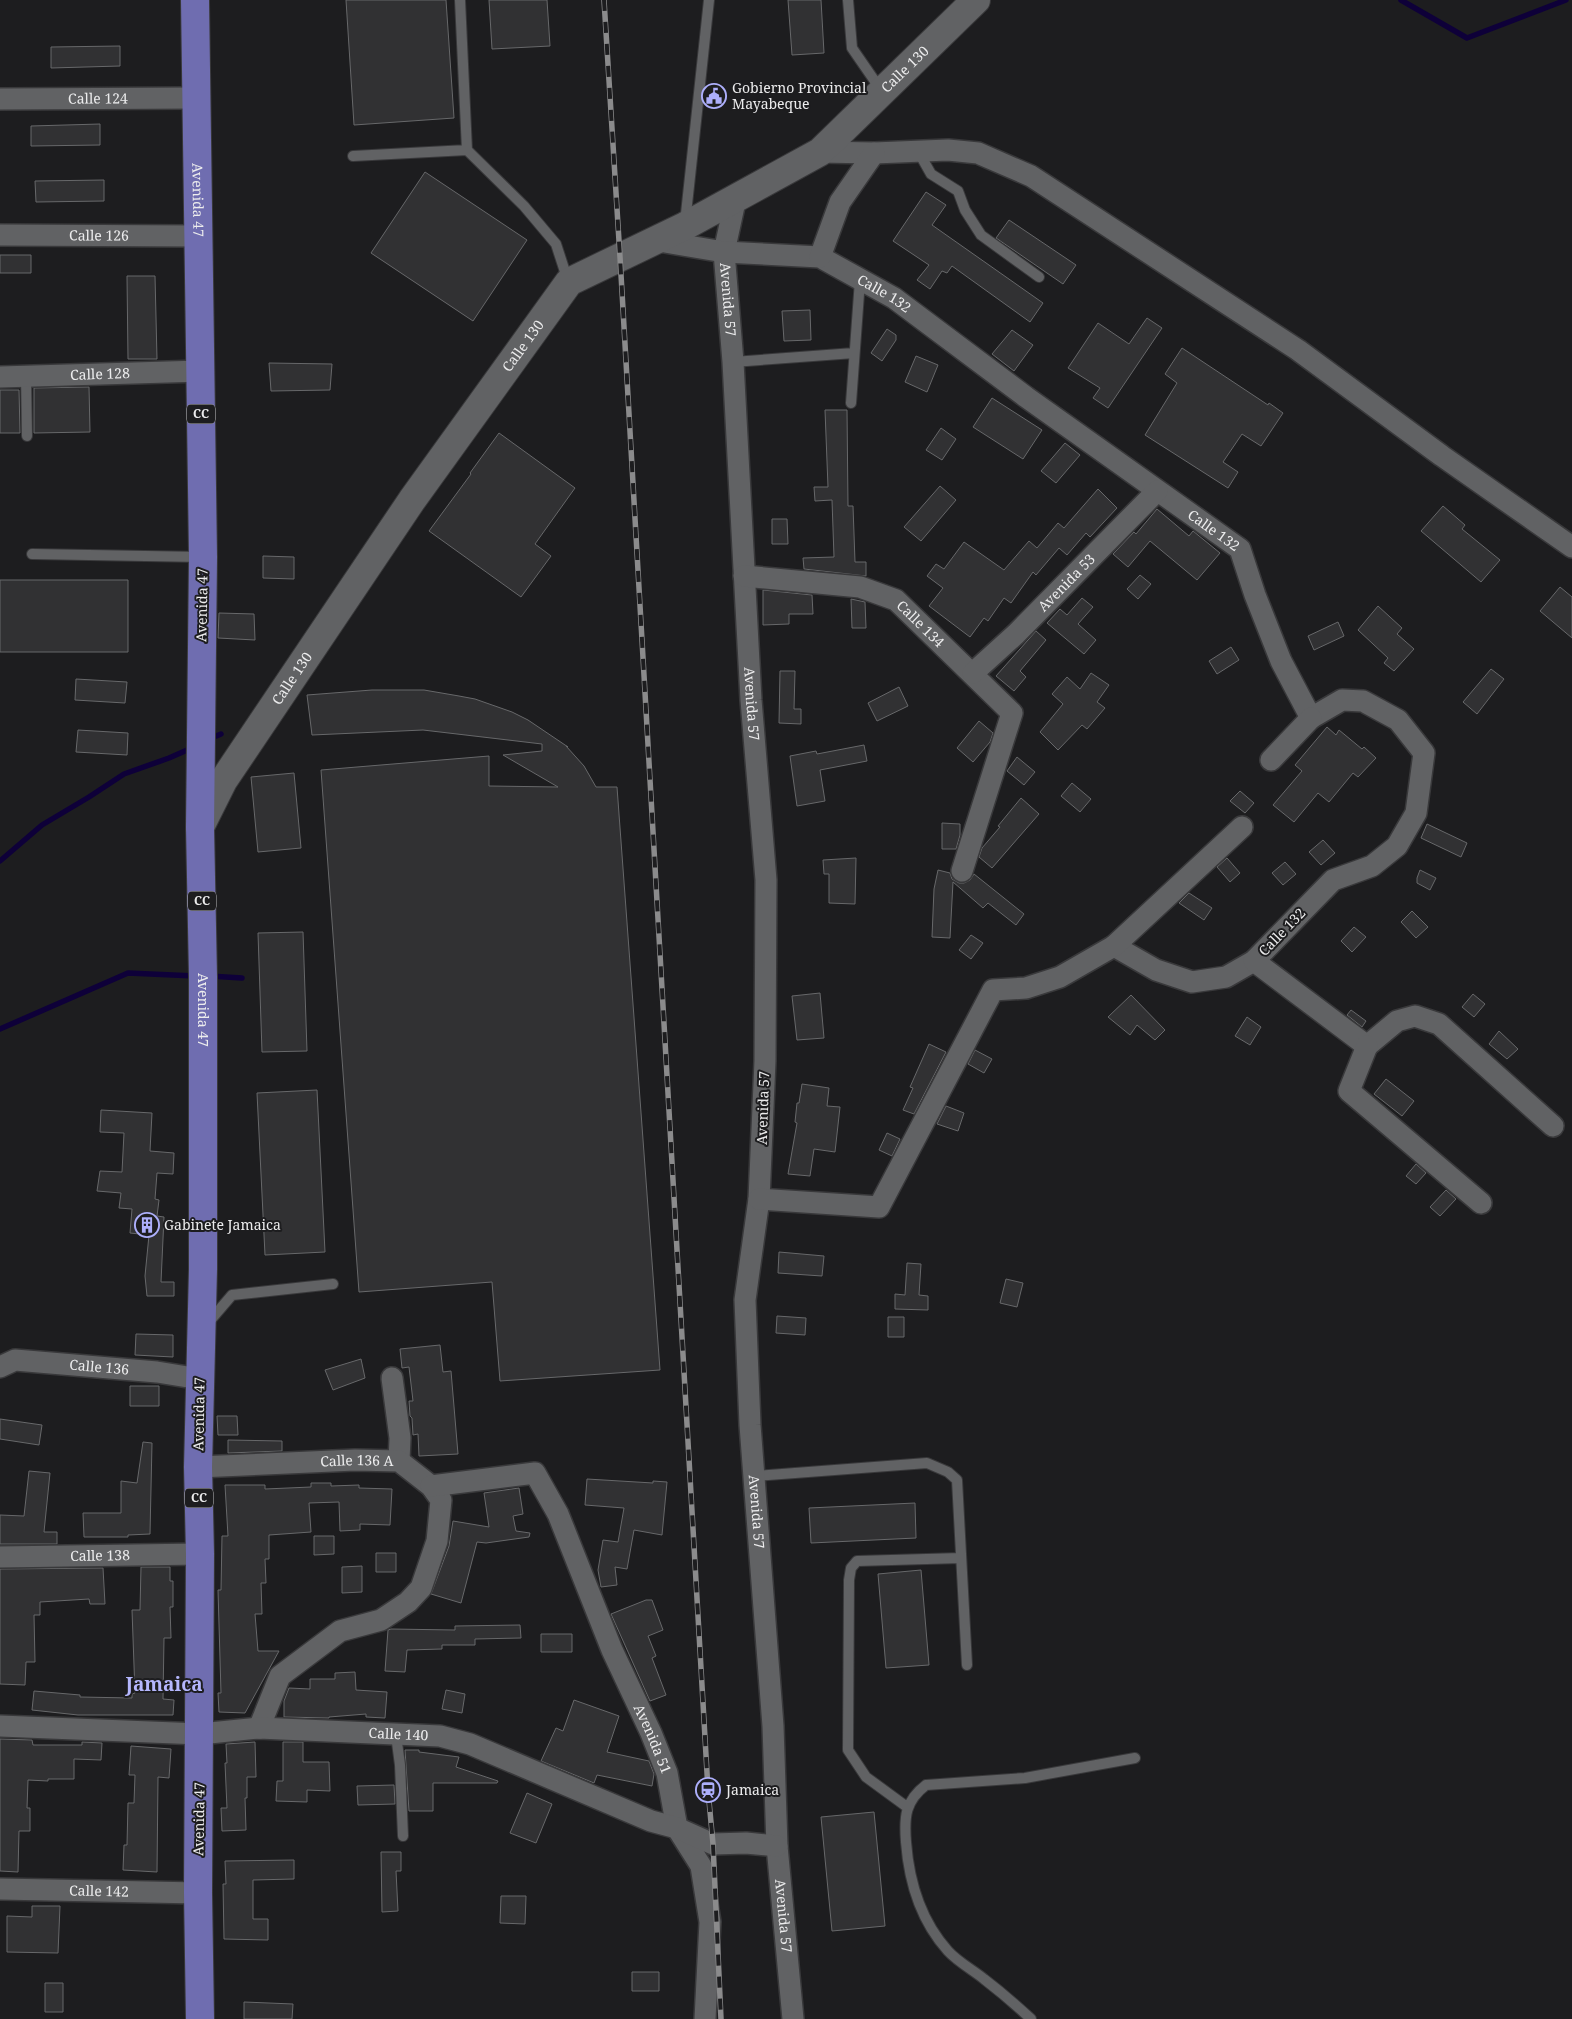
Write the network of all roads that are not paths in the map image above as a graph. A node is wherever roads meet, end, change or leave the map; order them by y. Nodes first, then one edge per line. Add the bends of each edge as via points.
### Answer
1 (195, 0) edge
2 (460, 0) edge
3 (709, 0) edge
4 (848, 0) edge
5 (976, 0) edge
6 (882, 91) junction
7 (196, 98) junction
8 (0, 99) edge
9 (467, 150) junction
10 (918, 151) junction
11 (820, 152) junction
12 (874, 153) junction
13 (353, 156) dead end
14 (736, 197) junction
15 (684, 226) junction
16 (0, 234) edge
17 (198, 236) junction
18 (653, 240) junction
19 (724, 252) junction
20 (820, 257) junction
21 (1039, 276) dead end
22 (860, 280) junction
23 (568, 282) junction
24 (854, 353) junction
25 (733, 362) junction
26 (201, 371) junction
27 (26, 376) junction
28 (0, 377) edge
29 (851, 403) dead end
30 (27, 436) dead end
31 (1157, 491) junction
32 (1572, 547) edge
33 (32, 554) dead end
34 (203, 557) junction
35 (744, 576) junction
36 (973, 673) junction
37 (1311, 718) junction
38 (1272, 760) dead end
39 (1242, 826) dead end
40 (200, 827) junction
41 (962, 871) dead end
42 (1114, 946) junction
43 (1254, 961) junction
44 (1367, 1046) junction
45 (1553, 1126) dead end
46 (759, 1199) junction
47 (1481, 1203) dead end
48 (333, 1284) dead end
49 (202, 1330) junction
50 (0, 1367) edge
51 (392, 1378) dead end
52 (200, 1379) junction
53 (398, 1461) junction
54 (198, 1467) junction
55 (755, 1476) junction
56 (431, 1486) junction
57 (200, 1554) junction
58 (0, 1557) edge
59 (961, 1558) junction
60 (967, 1665) dead end
61 (0, 1726) edge
62 (259, 1728) junction
63 (200, 1734) junction
64 (396, 1735) junction
65 (1135, 1758) dead end
66 (907, 1807) junction
67 (677, 1828) junction
68 (402, 1836) dead end
69 (777, 1846) junction
70 (0, 1889) edge
71 (198, 1893) junction
72 (200, 2019) edge
73 (705, 2019) edge
74 (793, 2019) edge
75 (1031, 2019) edge

1 - 7 main road, Avenida 47 / CC
2 - 9 lane
3 - 15 lane
4 - 6 lane via 852,48
5 - 6 main road, Calle 130
6 - 11 main road, Calle 130
7 - 8 street, Calle 124
7 - 17 main road, Avenida 47 / CC
9 - 13 lane
9 - 23 lane via 524,206 556,244
10 - 12 street
10 - 21 lane via 931,174 958,192 981,235
10 - 32 street via 978,153 1031,176 1298,350
11 - 12 street
11 - 14 main road, Calle 130
12 - 20 street via 840,202
14 - 15 main road, Calle 130
14 - 19 street, Avenida 57
15 - 18 main road, Calle 130
16 - 17 street, Calle 126
17 - 26 main road, Avenida 47 / CC
18 - 19 street, Calle 132
18 - 23 main road, Calle 130
19 - 20 street, Calle 132
19 - 25 street, Avenida 57
20 - 22 street, Calle 132
22 - 24 lane
22 - 31 street, Calle 132 via 894,298
23 - 40 main road, Calle 130 via 412,500 223,780
24 - 25 lane
24 - 29 lane
25 - 35 street, Avenida 57
26 - 27 street, Calle 128
26 - 34 main road, Avenida 47 / CC
27 - 28 street, Calle 128
27 - 30 lane
31 - 36 street, Avenida 53 via 1016,634
31 - 37 street, Calle 132 via 1240,549 1281,660
33 - 34 lane
34 - 40 main road, Avenida 47 / CC
35 - 36 street, Calle 134 via 860,587 896,600
35 - 46 street, Avenida 57 via 750,700 766,880 765,1062
36 - 41 street, Calle 134 via 1012,713
37 - 38 street
37 - 43 street, Calle 132 via 1342,700 1363,701 1398,720 1424,753 1416,813 1397,846 1372,866 1333,880
39 - 42 street
40 - 49 main road, Avenida 47 / CC
42 - 43 street, Calle 132 via 1156,970 1192,982 1226,977
42 - 46 street via 1060,977 1026,988 993,990 879,1207
43 - 44 street
44 - 45 street via 1397,1021 1415,1016 1439,1024
44 - 47 street via 1349,1091
46 - 55 street, Avenida 57 via 745,1300
48 - 49 lane via 232,1295
49 - 52 main road, Avenida 47 / CC
50 - 52 street, Calle 136 via 15,1360 157,1372
51 - 53 street via 400,1438
52 - 54 main road, Avenida 47 / CC
53 - 54 street, Calle 136 A
53 - 56 street, Calle 136 A
54 - 57 main road, Avenida 47 / CC
55 - 59 lane via 927,1463 948,1472 957,1480
55 - 69 street, Avenida 57 via 773,1726
56 - 62 street via 441,1500 440,1517 437,1541 421,1588 408,1602 381,1620 340,1631 280,1676
56 - 67 street, Avenida 51 via 536,1473 558,1514 612,1650 667,1773
57 - 58 street, Calle 138
57 - 63 main road, Avenida 47 / CC
59 - 60 lane
59 - 66 lane via 857,1561 849,1580 848,1750 866,1778
61 - 63 street, Calle 140
62 - 63 street, Calle 140
62 - 64 street, Calle 140
63 - 71 main road, Avenida 47 / CC
64 - 67 street, Calle 140 via 440,1736 470,1744 651,1821
64 - 68 lane
65 - 66 lane via 1025,1778 926,1785 915,1793
66 - 75 lane via 908,1871 926,1923 949,1952
67 - 69 street, Calle 140 via 712,1844
67 - 73 street, Avenida 51 via 701,1866 710,1922
69 - 74 street, Avenida 57
70 - 71 street, Calle 142
71 - 72 main road, Avenida 47 / CC

